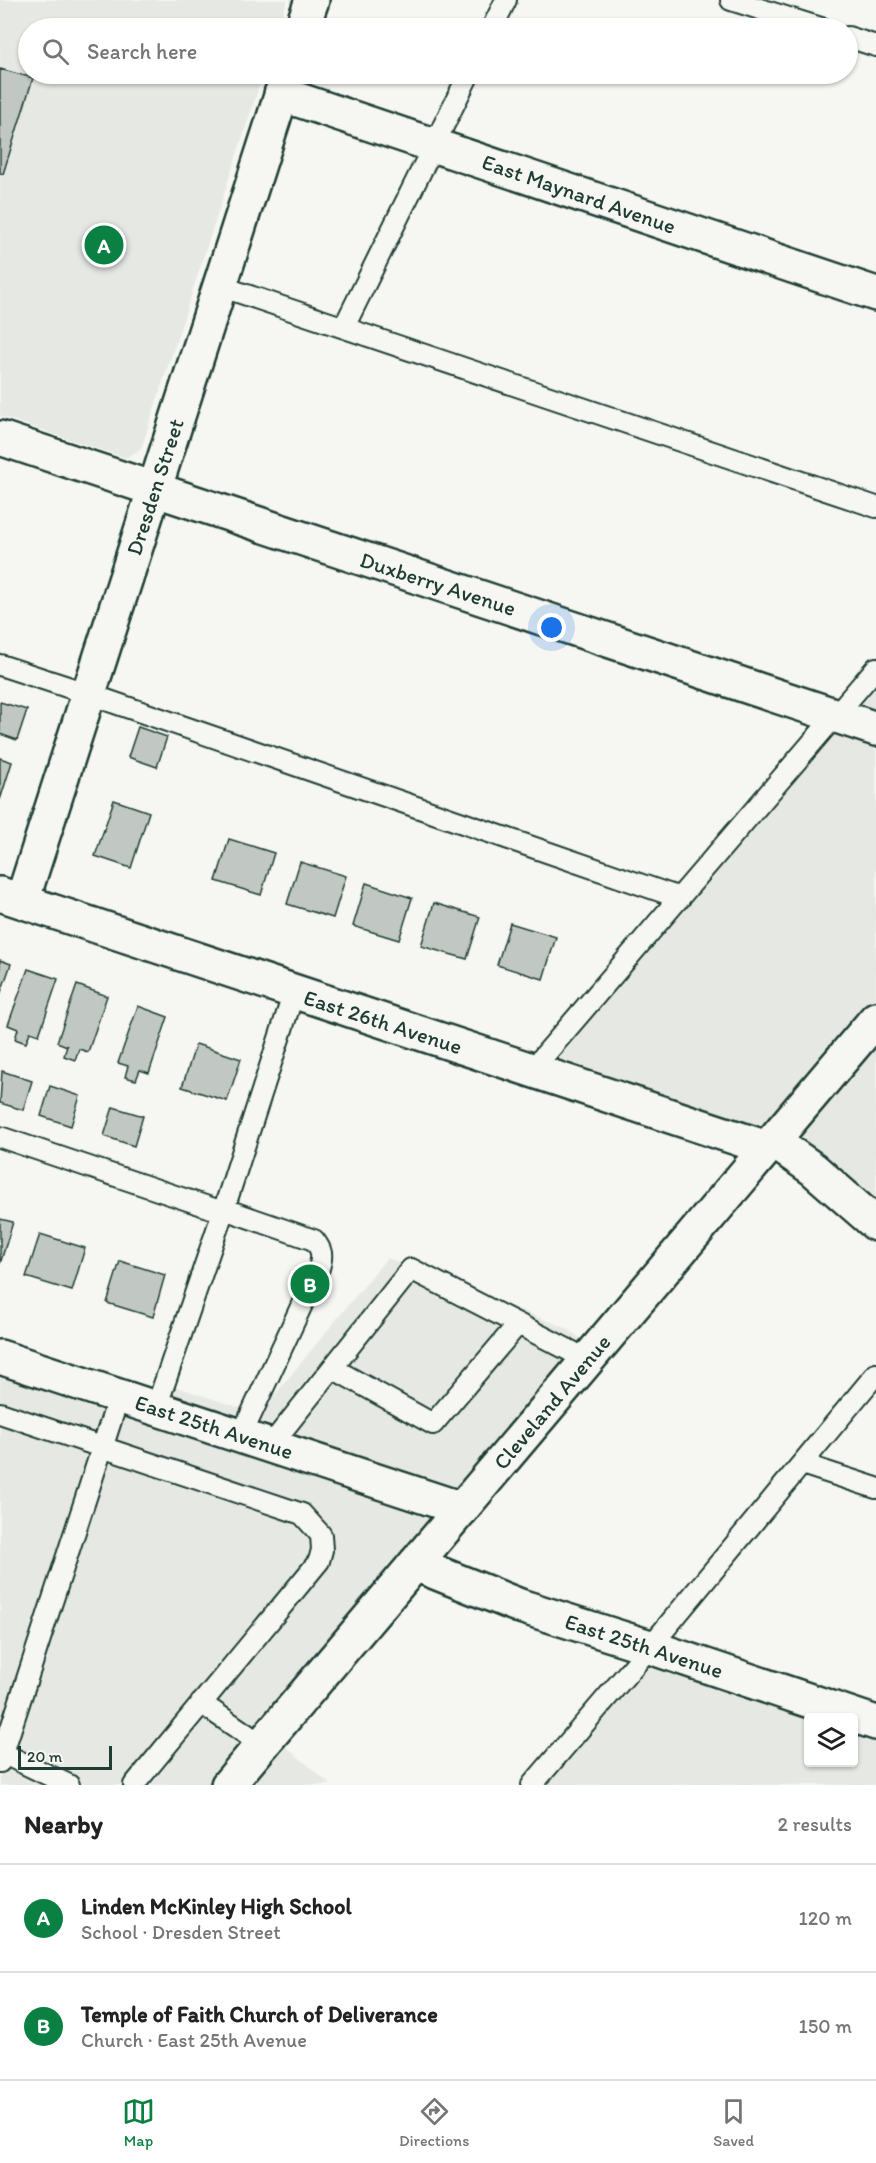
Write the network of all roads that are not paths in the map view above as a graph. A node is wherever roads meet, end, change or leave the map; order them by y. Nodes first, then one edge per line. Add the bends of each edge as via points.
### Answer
1 (312, 0) edge
2 (506, 0) edge
3 (731, 0) edge
4 (306, 18) edge
5 (497, 18) edge
6 (789, 18) edge
7 (858, 40) edge
8 (876, 46) edge
9 (284, 84) edge
10 (464, 84) edge
11 (434, 145) junction
12 (220, 286) junction
13 (876, 294) edge
14 (344, 327) junction
15 (0, 438) edge
16 (155, 490) junction
17 (876, 507) edge
18 (0, 665) edge
19 (876, 668) edge
20 (89, 694) junction
21 (836, 715) junction
22 (876, 729) edge
23 (11, 897) edge
24 (680, 898) junction
25 (294, 992) junction
26 (876, 1019) edge
27 (531, 1071) junction
28 (0, 1137) edge
29 (770, 1145) junction
30 (224, 1211) junction
31 (876, 1224) edge
32 (518, 1324) junction
33 (0, 1357) edge
34 (588, 1360) junction
35 (334, 1369) junction
36 (876, 1374) edge
37 (119, 1396) junction
38 (156, 1408) junction
39 (0, 1413) edge
40 (256, 1441) junction
41 (103, 1447) junction
42 (802, 1464) junction
43 (876, 1488) edge
44 (462, 1509) junction
45 (415, 1564) junction
46 (650, 1647) junction
47 (201, 1703) junction
48 (876, 1722) edge
49 (262, 1744) junction
50 (1, 1755) edge
51 (69, 1785) edge
52 (134, 1785) edge
53 (228, 1785) edge
54 (532, 1785) edge

1 - 4 street
2 - 5 lane
3 - 6 lane
7 - 8 lane
9 - 11 street, East Maynard Avenue
9 - 12 street, Dresden Street
10 - 11 lane
11 - 13 street, East Maynard Avenue
11 - 14 lane
12 - 14 lane
12 - 16 street, Dresden Street
14 - 17 lane
15 - 16 street, Duxberry Avenue
16 - 20 street, Dresden Street
16 - 21 street, Duxberry Avenue
18 - 20 lane
19 - 21 lane
20 - 23 street, Dresden Street
20 - 24 lane
21 - 22 street, Duxberry Avenue
21 - 24 lane
23 - 25 street, East 26th Avenue
24 - 27 lane
25 - 27 street, East 26th Avenue
25 - 30 lane
26 - 29 street, Cleveland Avenue
27 - 29 street, East 26th Avenue
28 - 30 lane
29 - 31 street, East 26th Avenue via 813,1169
29 - 34 street, Cleveland Avenue
30 - 38 lane
30 - 40 lane via 314,1240 321,1249 319,1268
32 - 34 lane
32 - 35 lane via 433,1424
32 - 35 lane via 411,1269
33 - 37 street, East 25th Avenue
34 - 44 street, Cleveland Avenue
35 - 40 lane
36 - 42 lane
37 - 38 street, East 25th Avenue
37 - 41 lane
38 - 40 street, East 25th Avenue
39 - 41 lane
40 - 44 street, East 25th Avenue
41 - 47 lane via 302,1514 321,1535 319,1561
41 - 50 lane
42 - 43 lane
42 - 46 lane
44 - 45 street, Cleveland Avenue
45 - 46 street, East 25th Avenue via 520,1606
45 - 49 street, Cleveland Avenue
46 - 48 street, East 25th Avenue
46 - 54 lane
47 - 49 lane
47 - 52 lane
49 - 53 street, Cleveland Avenue
50 - 51 lane

